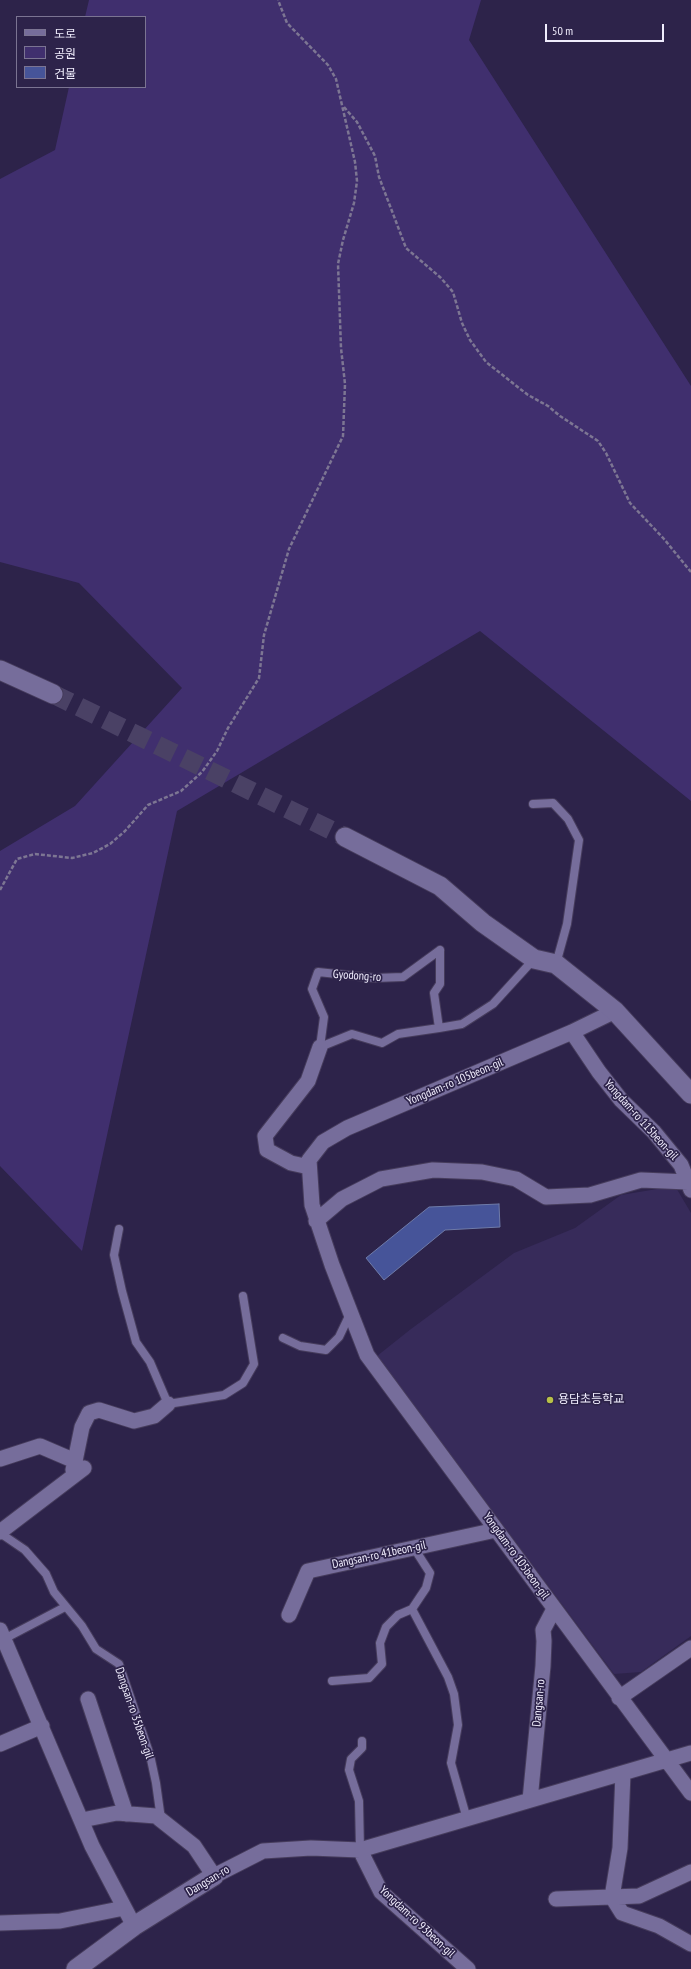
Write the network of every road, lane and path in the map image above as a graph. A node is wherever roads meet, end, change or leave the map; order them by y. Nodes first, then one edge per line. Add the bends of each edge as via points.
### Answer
1 (278, 0) edge
2 (344, 106) junction
3 (691, 572) edge
4 (0, 670) edge
5 (53, 694) tunnel mouth
6 (533, 804) dead end
7 (345, 837) tunnel mouth
8 (0, 890) edge
9 (534, 959) junction
10 (556, 964) junction
11 (615, 1011) junction
12 (439, 1028) junction
13 (572, 1032) junction
14 (320, 1047) junction
15 (691, 1094) edge
16 (309, 1167) junction
17 (689, 1187) edge
18 (316, 1221) junction
19 (119, 1229) dead end
20 (243, 1296) dead end
21 (350, 1314) junction
22 (283, 1338) dead end
23 (168, 1404) junction
24 (0, 1459) edge
25 (79, 1464) junction
26 (496, 1530) junction
27 (0, 1532) edge
28 (414, 1548) junction
29 (65, 1607) junction
30 (412, 1609) junction
31 (554, 1609) junction
32 (289, 1615) dead end
33 (2, 1635) edge
34 (691, 1648) edge
35 (332, 1681) dead end
36 (619, 1698) junction
37 (88, 1699) dead end
38 (42, 1726) junction
39 (362, 1741) dead end
40 (0, 1744) edge
41 (691, 1753) edge
42 (666, 1761) junction
43 (623, 1773) junction
44 (691, 1793) edge
45 (530, 1800) junction
46 (126, 1814) junction
47 (158, 1818) junction
48 (466, 1819) junction
49 (82, 1820) junction
50 (360, 1850) junction
51 (691, 1872) edge
52 (214, 1876) junction
53 (612, 1897) junction
54 (556, 1899) dead end
55 (124, 1908) junction
56 (0, 1923) edge
57 (134, 1926) junction
58 (691, 1944) edge
59 (76, 1969) edge
60 (468, 1969) edge

1 - 2 path via 287,22 328,65 336,79
2 - 3 path via 357,122 375,156 406,248 441,278 453,292 470,340 486,362 528,395 598,441 630,503
2 - 8 path via 357,181 338,264 345,384 344,436 290,549 264,635 259,678 217,751 202,772 181,791 148,805 125,831 110,844 93,853 72,858 34,854 17,859
4 - 5 street
6 - 10 lane via 553,803 568,819 579,840 567,924
7 - 9 street via 440,886 483,924
9 - 10 street
9 - 12 lane via 493,1004 462,1024
10 - 11 street
11 - 13 street, Yongdam-ro 105beon-gil
11 - 15 street
12 - 14 lane via 398,1034 382,1043 352,1034
12 - 14 lane, Gyodong-ro via 434,993 440,984 440,950 403,978 318,972 312,989 324,1018
13 - 16 street, Yongdam-ro 105beon-gil via 347,1128 323,1142 309,1160
13 - 17 street, Yongdam-ro 115beon-gil via 598,1072 681,1165
14 - 16 street via 308,1081 265,1136 267,1150 291,1163
16 - 18 street, Yongdam-ro 105beon-gil
17 - 18 street via 641,1180 590,1195 546,1197 510,1178 482,1172 433,1170 380,1179 342,1199
18 - 21 street, Yongdam-ro 105beon-gil
19 - 23 lane via 114,1255 136,1342 150,1362
20 - 23 lane via 254,1364 243,1383 224,1395
21 - 22 lane via 339,1337 326,1350 300,1346
21 - 26 street, Yongdam-ro 105beon-gil via 367,1355
23 - 25 street via 154,1416 134,1421 99,1410 89,1413 82,1427
24 - 25 street via 40,1446
25 - 27 street via 71,1478
26 - 28 street, Dangsan-ro 41beon-gil
26 - 31 street, Yongdam-ro 105beon-gil
27 - 29 lane, Dangsan-ro 35beon-gil via 25,1550 46,1574 54,1592
28 - 30 lane via 430,1573 426,1588
28 - 32 street, Dangsan-ro 41beon-gil via 308,1571
29 - 33 lane
29 - 47 lane, Dangsan-ro 35beon-gil via 82,1626 96,1649 119,1664 150,1755 156,1783
30 - 35 lane via 398,1615 386,1627 380,1643 382,1664 369,1678
30 - 48 lane via 448,1677 454,1694 458,1725 451,1763
31 - 36 street, Yongdam-ro 105beon-gil
31 - 45 street, Dangsan-ro via 543,1630 543,1666
33 - 38 street
34 - 36 street
36 - 42 street, Yongdam-ro 105beon-gil
37 - 46 street
38 - 40 street
38 - 49 street
39 - 50 lane via 362,1748 351,1758 350,1770 359,1801
41 - 42 street, Dangsan-ro
42 - 43 street, Dangsan-ro
42 - 44 street, Yongdam-ro 105beon-gil
43 - 45 street, Dangsan-ro
43 - 53 street via 620,1848
45 - 48 street, Dangsan-ro
46 - 47 street
46 - 49 street via 117,1813
47 - 52 street via 194,1846
48 - 50 street, Dangsan-ro
49 - 55 street via 92,1846
50 - 52 street, Dangsan-ro via 311,1848 263,1851
50 - 60 street, Yongdam-ro 93beon-gil via 381,1892
51 - 53 street via 639,1896
52 - 57 street, Dangsan-ro
53 - 54 street
53 - 58 street via 622,1913 658,1926
55 - 56 street via 60,1921
55 - 57 street
57 - 59 street, Dangsan-ro

